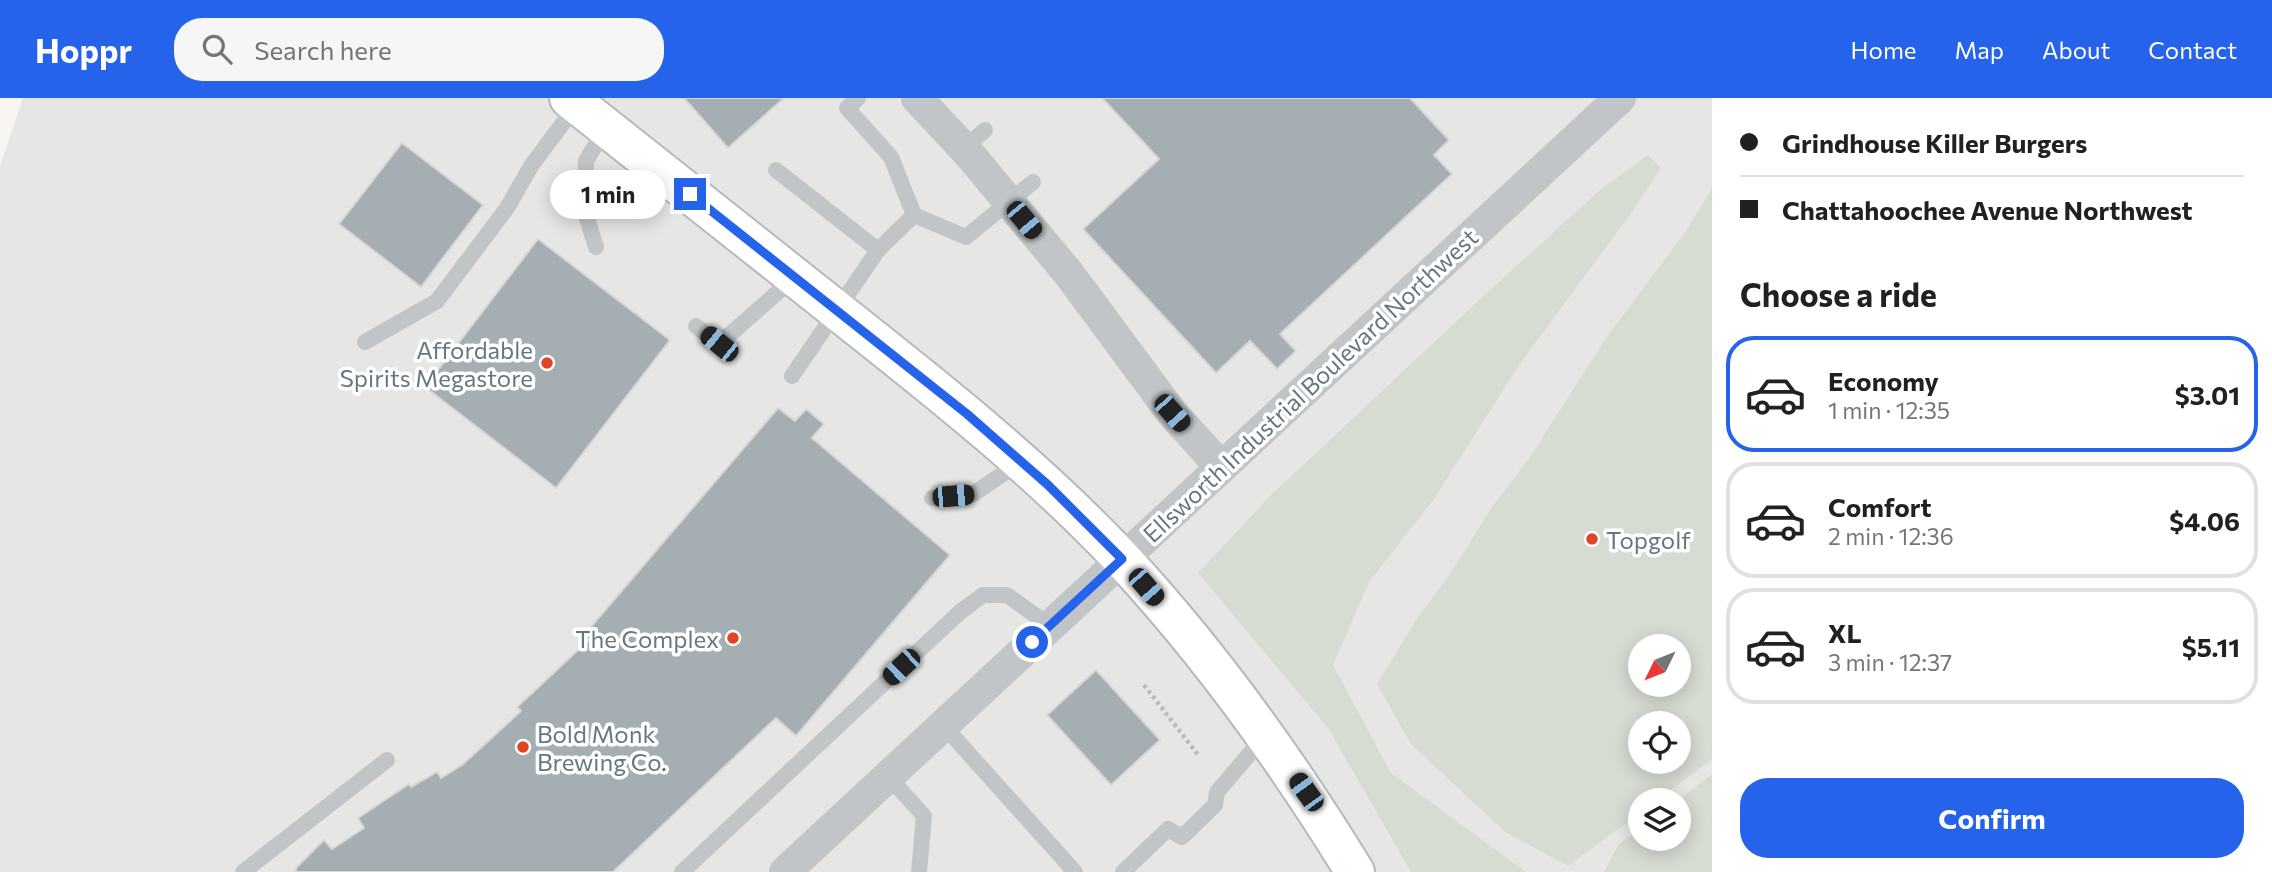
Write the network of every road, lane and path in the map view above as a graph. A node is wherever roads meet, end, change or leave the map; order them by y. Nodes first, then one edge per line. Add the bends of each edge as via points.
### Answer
1 (858, 98) edge
2 (917, 98) edge
3 (1620, 98) edge
4 (583, 107) edge
5 (776, 170) dead end
6 (1021, 192) junction
7 (914, 215) junction
8 (596, 247) dead end
9 (878, 250) junction
10 (795, 277) junction
11 (836, 310) junction
12 (696, 326) dead end
13 (365, 342) dead end
14 (792, 376) dead end
15 (1021, 462) junction
16 (1221, 467) junction
17 (932, 498) dead end
18 (1122, 559) junction
19 (1050, 626) junction
20 (1144, 685) dead end
21 (943, 726) junction
22 (1265, 735) junction
23 (1199, 756) dead end
24 (387, 760) dead end
25 (888, 776) junction
26 (684, 871) edge
27 (243, 872) edge
28 (785, 872) edge
29 (919, 872) edge
30 (1075, 872) edge
31 (1123, 872) edge
32 (1355, 872) edge

1 - 7 lane via 847,108 891,157
2 - 6 street via 974,139
3 - 16 street, Ellsworth Industrial Boulevard Northwest
4 - 8 lane via 584,209
4 - 10 street
4 - 13 lane via 531,166 507,208 437,301
5 - 9 lane
6 - 7 lane via 966,237
6 - 16 street via 1069,274 1172,413
7 - 9 lane
9 - 11 lane
10 - 11 street
10 - 12 lane via 719,344
11 - 14 lane
11 - 15 street
15 - 17 lane via 973,494
15 - 18 street
16 - 18 street, Ellsworth Industrial Boulevard Northwest
18 - 19 street, Ellsworth Industrial Boulevard Northwest
18 - 22 street via 1219,672
19 - 21 street, Ellsworth Industrial Boulevard Northwest
19 - 26 lane via 1007,595 984,595 960,612
20 - 23 path
21 - 25 street, Ellsworth Industrial Boulevard Northwest
21 - 30 lane
22 - 31 lane via 1217,792 1215,805 1182,837 1168,829
22 - 32 street
24 - 27 lane
25 - 28 street, Ellsworth Industrial Boulevard Northwest
25 - 29 lane via 924,816

